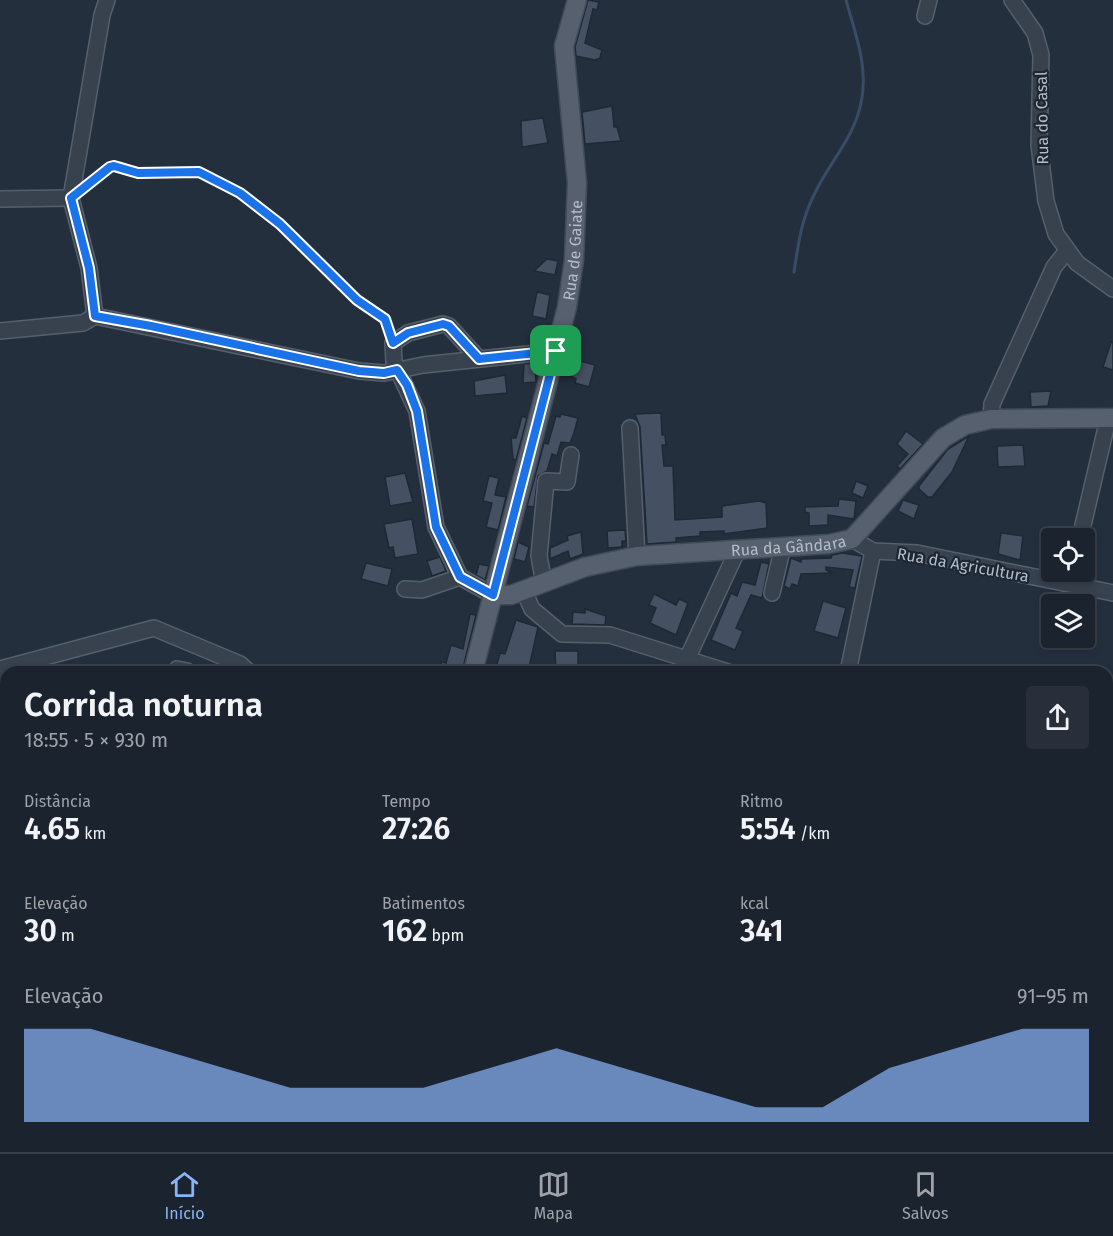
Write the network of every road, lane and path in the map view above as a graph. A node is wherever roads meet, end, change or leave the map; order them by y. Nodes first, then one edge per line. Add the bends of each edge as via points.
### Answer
1 (107, 0) edge
2 (577, 0) edge
3 (929, 0) edge
4 (1012, 0) edge
5 (925, 16) dead end
6 (71, 198) junction
7 (0, 199) edge
8 (1066, 252) junction
9 (1113, 289) edge
10 (95, 316) junction
11 (0, 331) edge
12 (393, 343) junction
13 (556, 351) junction
14 (479, 359) junction
15 (397, 370) junction
16 (1110, 418) edge
17 (992, 419) junction
18 (630, 428) dead end
19 (571, 455) dead end
20 (1082, 528) edge
21 (852, 538) junction
22 (783, 546) junction
23 (738, 549) junction
24 (873, 551) junction
25 (637, 556) junction
26 (1041, 573) edge
27 (460, 577) junction
28 (1082, 582) edge
29 (544, 584) junction
30 (405, 589) dead end
31 (524, 591) junction
32 (772, 593) dead end
33 (1113, 593) edge
34 (493, 595) junction
35 (11, 666) edge
36 (242, 666) edge
37 (475, 666) edge
38 (684, 666) edge
39 (849, 666) edge

1 - 6 street
2 - 13 main road, Rua de Gaiate via 564,46 577,183 574,260
3 - 5 street
4 - 8 street, Rua do Casal via 1035,33 1041,55 1039,145 1046,201
6 - 7 street
6 - 10 street via 89,268
6 - 12 path via 110,167 138,173 199,172 240,193 280,224 357,300 385,319
8 - 9 street, Rua do Casal
8 - 17 street via 1054,267 992,404
10 - 11 street via 83,323
10 - 15 street via 359,371
12 - 14 street via 408,333 443,324
12 - 15 street
13 - 14 street
13 - 34 main road, Rua de Gaiate
14 - 15 street
15 - 27 street via 417,411 436,527
16 - 17 main road, Rua da Gândara
16 - 20 street
17 - 21 main road, Rua da Gândara via 965,425 943,438
18 - 25 street
19 - 29 street via 567,482 546,481 539,556
21 - 22 main road, Rua da Gândara via 829,544
21 - 24 street, Rua da Agricultura
22 - 23 main road, Rua da Gândara
22 - 32 street
23 - 25 main road, Rua da Gândara
23 - 38 street
24 - 26 street, Rua da Agricultura
24 - 39 street
25 - 29 main road, Rua da Gândara via 585,567
27 - 30 street via 422,590
27 - 34 street
28 - 33 street, Rua da Agricultura
29 - 31 main road, Rua da Gândara
31 - 34 main road, Rua da Gândara
31 - 38 street via 532,609 562,634 610,635
34 - 37 main road, Rua de Gaiate
35 - 36 street via 154,628

